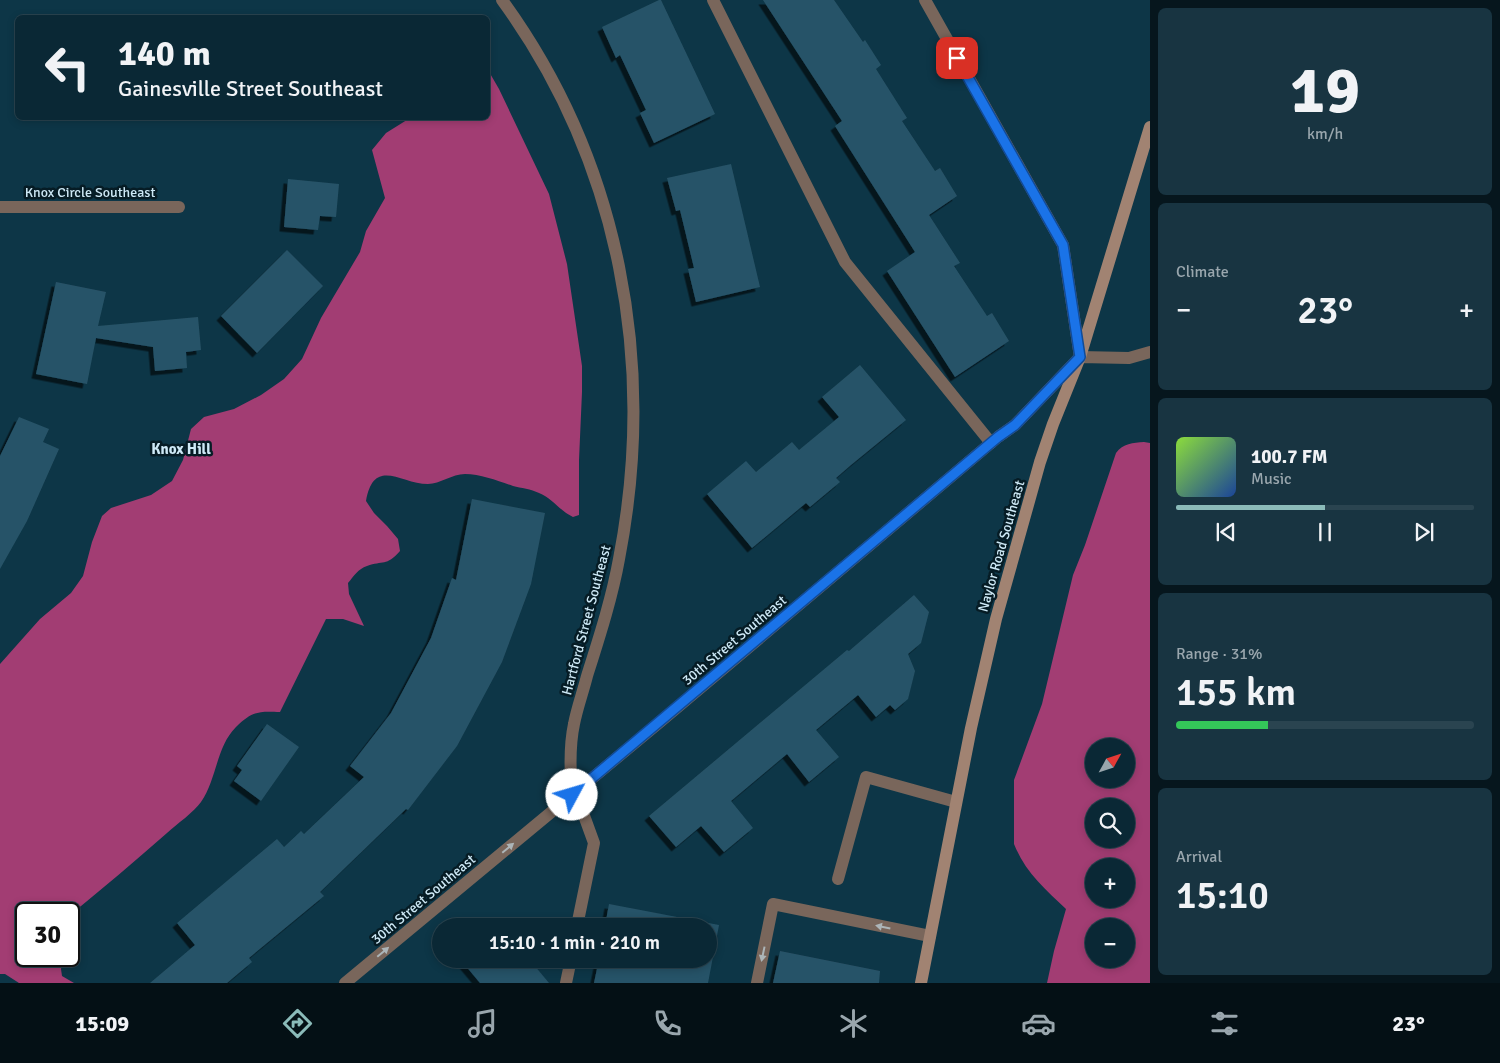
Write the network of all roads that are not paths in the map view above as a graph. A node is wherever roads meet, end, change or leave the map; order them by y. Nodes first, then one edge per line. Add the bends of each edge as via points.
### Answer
1 (502, 0) edge
2 (713, 0) edge
3 (925, 0) edge
4 (1150, 127) edge
5 (0, 207) edge
6 (180, 207) dead end
7 (1150, 352) edge
8 (1080, 357) junction
9 (991, 443) junction
10 (572, 795) junction
11 (956, 802) junction
12 (838, 879) dead end
13 (579, 918) edge
14 (930, 936) junction
15 (569, 968) edge
16 (346, 983) edge
17 (566, 983) edge
18 (757, 983) edge
19 (921, 983) edge

1 - 10 street, Hartford Street Southeast via 532,44 584,150 610,223 631,340 634,407 626,518 614,583 574,724 570,759
2 - 9 street via 845,262
3 - 8 street via 1063,245
4 - 8 main road, Naylor Road Southeast
5 - 6 street, Knox Circle Southeast
7 - 8 street via 1129,358
8 - 9 street, 30th Street Southeast via 1015,425
8 - 11 main road, Naylor Road Southeast via 1053,424 1022,527 987,655
9 - 10 street, 30th Street Southeast
10 - 13 street via 582,810 594,843
16 -> 10 street, 30th Street Southeast
11 - 12 street via 866,777
11 - 14 main road, Naylor Road Southeast
14 -> 18 street via 773,904
14 - 19 main road, Naylor Road Southeast
15 - 17 street

